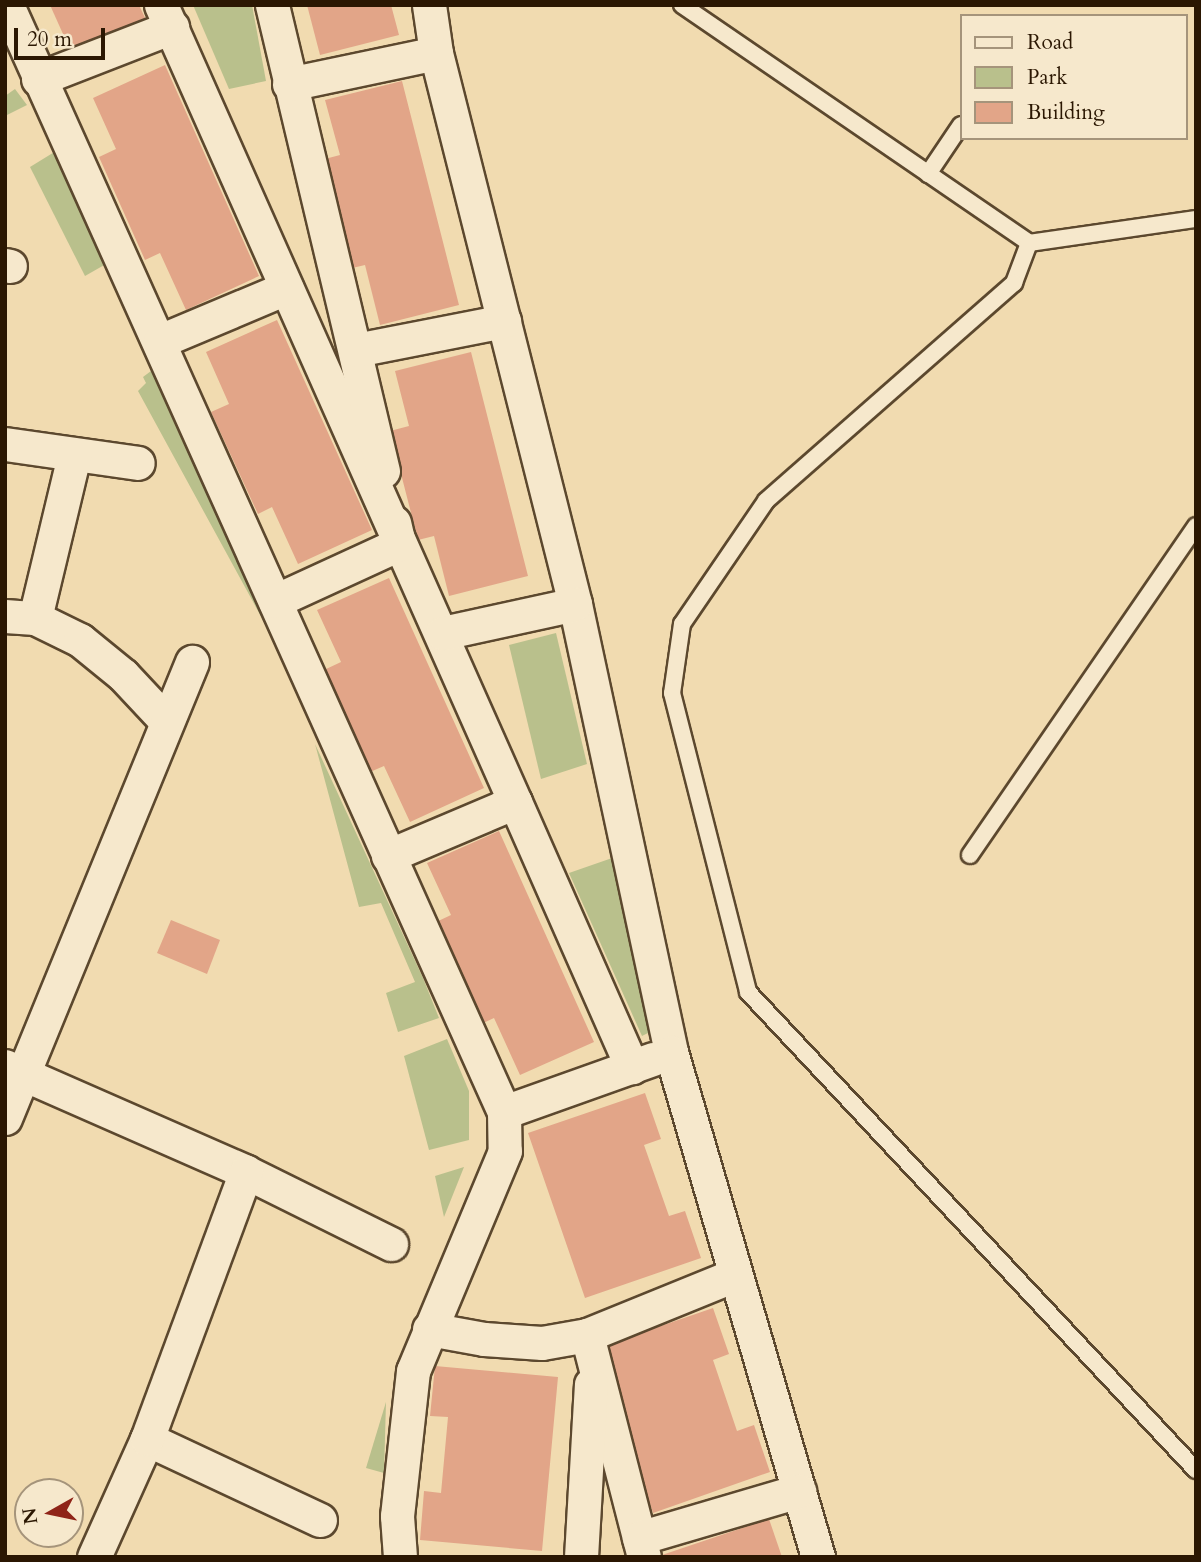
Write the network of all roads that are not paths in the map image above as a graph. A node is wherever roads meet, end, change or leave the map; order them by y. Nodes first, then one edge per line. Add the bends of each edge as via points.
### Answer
1 (7, 5) edge
2 (272, 5) edge
3 (429, 5) edge
4 (682, 5) edge
5 (166, 16) edge
6 (436, 52) junction
7 (38, 79) junction
8 (289, 84) junction
9 (960, 126) edge
10 (928, 174) junction
11 (1196, 219) edge
12 (1029, 243) junction
13 (286, 288) junction
14 (504, 321) junction
15 (160, 341) junction
16 (356, 350) junction
17 (5, 444) edge
18 (74, 455) junction
19 (138, 463) dead end
20 (1196, 526) edge
21 (399, 544) junction
22 (275, 601) junction
23 (575, 604) junction
24 (20, 617) edge
25 (442, 633) junction
26 (192, 662) dead end
27 (167, 722) junction
28 (515, 802) junction
29 (970, 855) dead end
30 (388, 856) junction
31 (671, 1052) junction
32 (632, 1068) junction
33 (14, 1070) edge
34 (504, 1112) junction
35 (5, 1118) edge
36 (246, 1172) junction
37 (391, 1244) dead end
38 (735, 1275) junction
39 (429, 1329) junction
40 (590, 1343) junction
41 (147, 1439) junction
42 (1196, 1470) edge
43 (799, 1491) junction
44 (320, 1520) dead end
45 (641, 1547) edge
46 (94, 1557) edge
47 (400, 1557) edge
48 (581, 1557) edge
49 (818, 1557) edge

1 - 7 street
2 - 8 street
3 - 6 street
4 - 10 lane
5 - 7 street
5 - 13 street
6 - 8 street
6 - 14 street
7 - 15 street
8 - 16 street
9 - 10 lane
10 - 12 lane
11 - 12 lane
12 - 42 lane via 1014,283 766,501 682,624 672,692 748,992
13 - 15 street
13 - 21 street
14 - 16 street
14 - 23 street
15 - 22 street
16 - 21 street
17 - 18 street
18 - 19 street
18 - 24 street
20 - 29 lane
21 - 22 street
21 - 25 street
22 - 30 street
23 - 25 street
23 - 31 street
24 - 27 street via 80,640 123,675
25 - 28 street
26 - 27 street
27 - 33 street
28 - 30 street
28 - 32 street
30 - 34 street
31 - 32 street
31 - 38 street
32 - 34 street
33 - 35 street
33 - 36 street
34 - 39 street via 505,1151
36 - 37 street
36 - 41 street
38 - 40 street
38 - 43 street
39 - 40 street via 484,1339
39 - 47 street via 413,1371 397,1516
40 - 45 street
40 - 48 street
41 - 44 street
41 - 46 street
43 - 45 street
43 - 49 street

